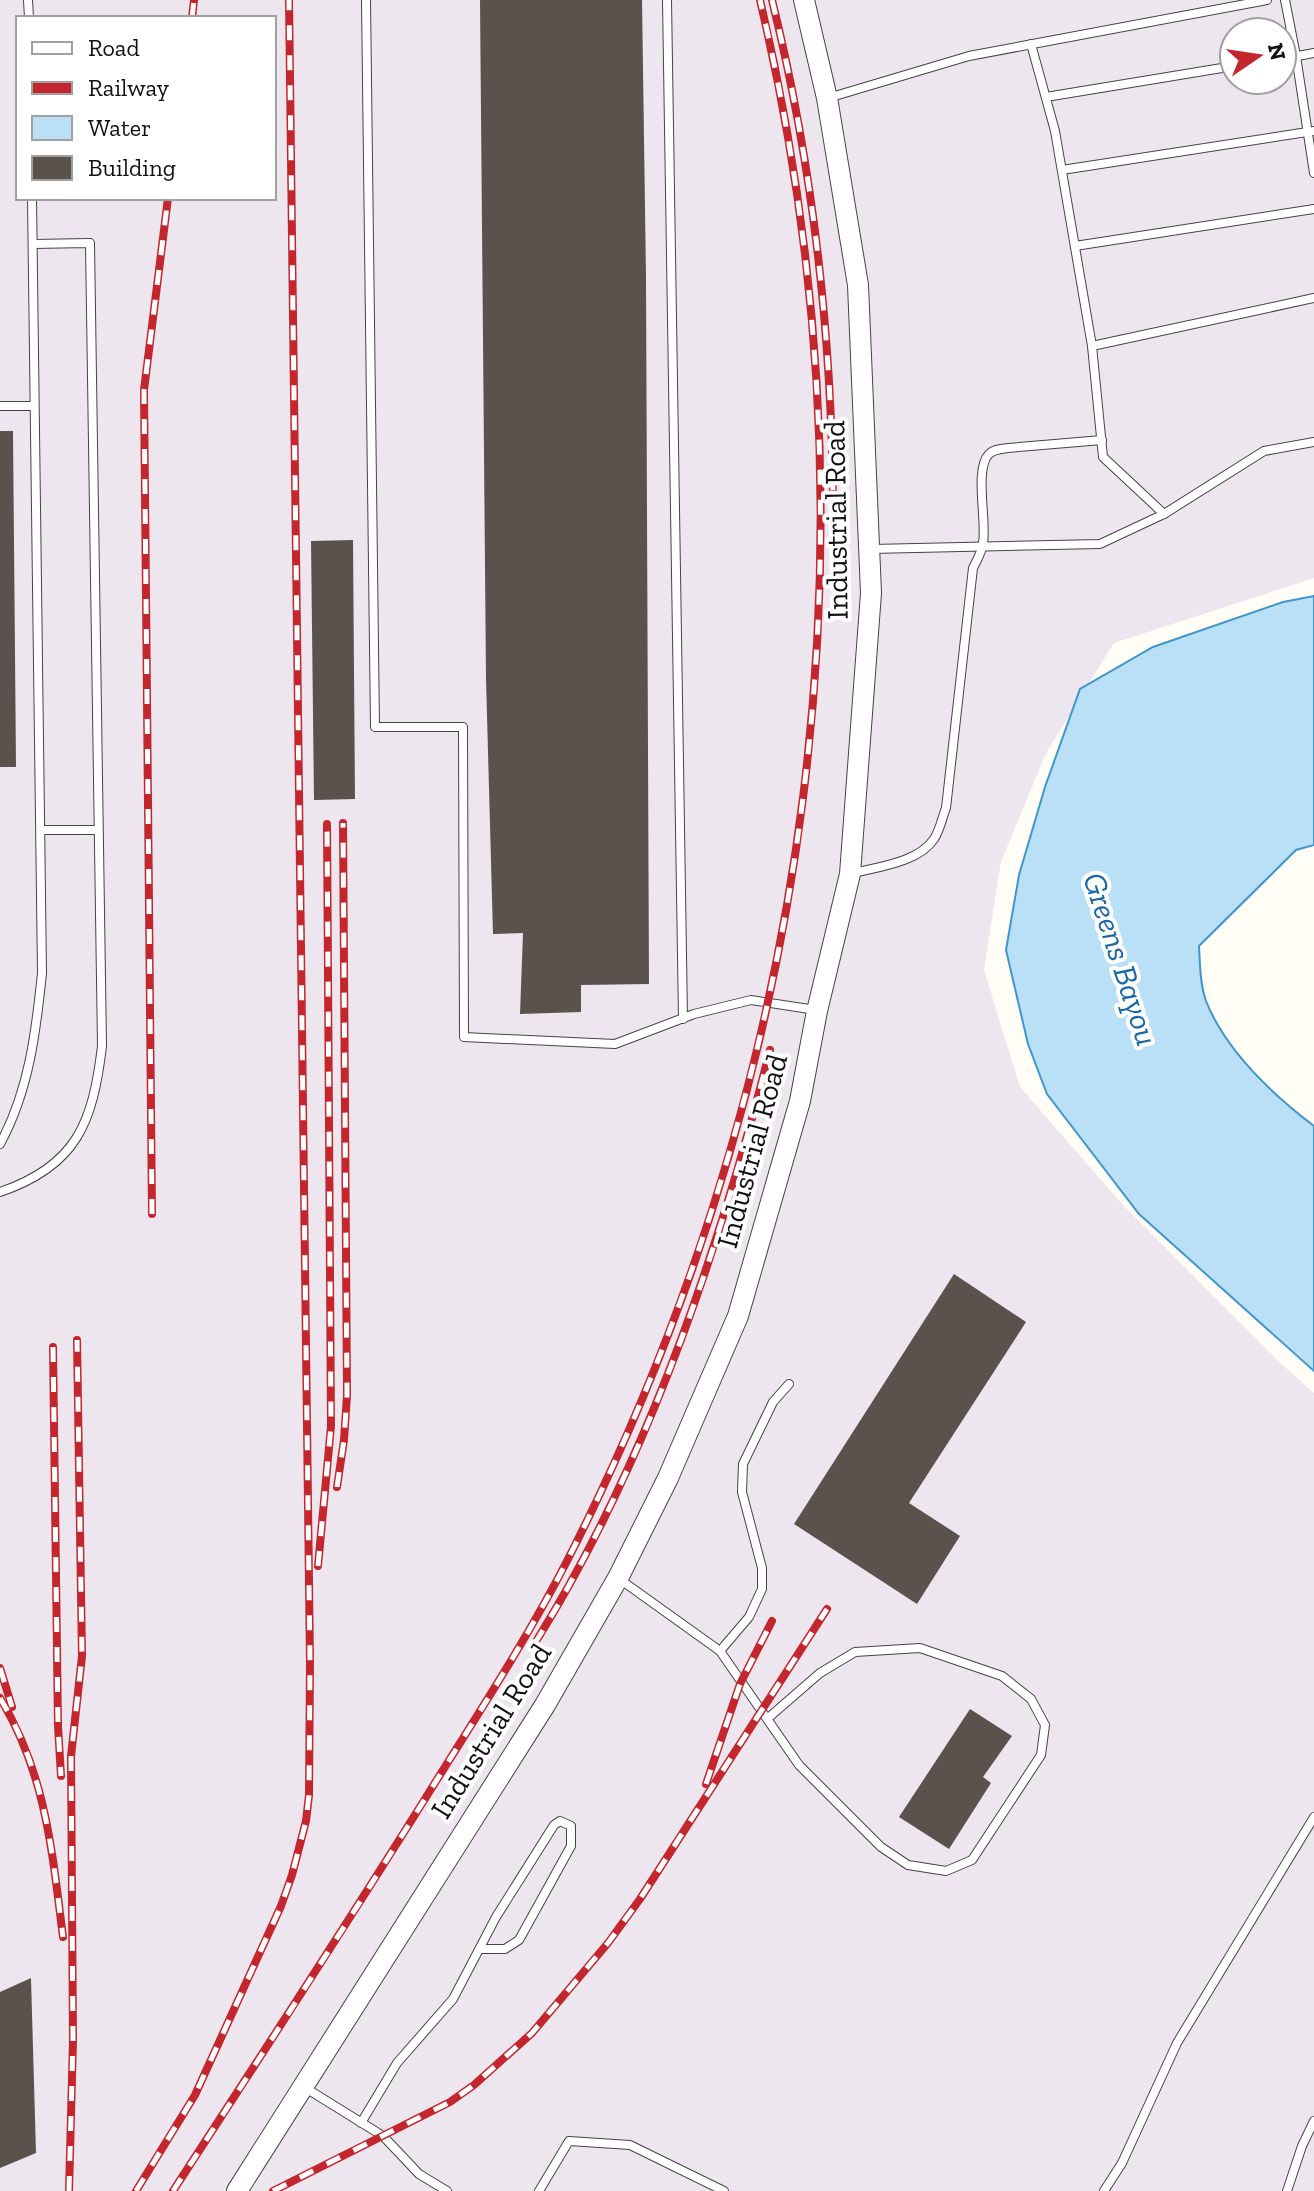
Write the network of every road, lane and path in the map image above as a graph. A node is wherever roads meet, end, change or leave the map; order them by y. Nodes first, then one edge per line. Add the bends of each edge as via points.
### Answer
1 (366, 0) edge
2 (667, 0) edge
3 (804, 0) edge
4 (1267, 0) edge
5 (1245, 2) edge
6 (1031, 44) junction
7 (1298, 66) edge
8 (1218, 69) edge
9 (1046, 97) junction
10 (827, 98) junction
11 (1311, 132) edge
12 (1062, 170) junction
13 (1314, 173) edge
14 (32, 200) edge
15 (1314, 209) edge
16 (33, 244) junction
17 (1075, 246) junction
18 (1314, 298) edge
19 (1092, 346) junction
20 (0, 406) edge
21 (34, 406) junction
22 (1102, 440) junction
23 (1314, 442) edge
24 (1164, 514) junction
25 (983, 546) junction
26 (871, 549) junction
27 (41, 830) junction
28 (97, 830) junction
29 (850, 874) junction
30 (817, 1011) junction
31 (683, 1019) junction
32 (0, 1144) edge
33 (0, 1192) edge
34 (789, 1384) dead end
35 (618, 1578) junction
36 (720, 1651) junction
37 (767, 1719) junction
38 (1314, 1817) edge
39 (480, 1949) junction
40 (303, 2086) junction
41 (1314, 2121) edge
42 (361, 2123) junction
43 (237, 2191) edge
44 (447, 2191) edge
45 (539, 2191) edge
46 (724, 2191) edge
47 (1104, 2191) edge
48 (1287, 2191) edge

1 - 31 lane via 375,727 463,727 464,1037 615,1044
2 - 31 lane
3 - 10 street, Industrial Road
4 - 5 lane
5 - 6 lane
6 - 9 lane
6 - 10 lane via 969,56
7 - 11 lane
8 - 9 lane
9 - 12 lane
10 - 26 street, Industrial Road via 858,285
11 - 12 lane
11 - 13 lane
12 - 17 lane
14 - 16 lane
15 - 17 lane
16 - 21 lane
16 - 28 lane via 90,243
17 - 19 lane
18 - 19 lane
19 - 22 lane
20 - 21 lane
21 - 27 lane
22 - 24 lane via 1103,457
22 - 25 lane via 992,451 981,470
23 - 24 lane via 1264,451
24 - 25 lane via 1100,544
25 - 26 lane
25 - 29 lane via 973,568 946,808 935,838 905,858
26 - 29 street, Industrial Road
27 - 28 lane
27 - 32 lane via 42,973 35,1039 21,1096
28 - 33 lane via 102,1046 97,1084 86,1121 67,1153 48,1170
29 - 30 street, Industrial Road
30 - 31 lane via 751,1000
30 - 35 street, Industrial Road via 800,1101 738,1316
34 - 36 lane via 773,1402 743,1464 742,1492 762,1568 762,1589 749,1617
35 - 36 lane
35 - 40 street, Industrial Road via 545,1705
36 - 37 lane
37 - 37 lane via 799,1765 881,1847 908,1865 946,1871 972,1860 1041,1755 1045,1725 1031,1699 1002,1676 920,1648 855,1652 820,1673
38 - 47 lane via 1177,2043
39 - 39 lane via 554,1825 560,1821 571,1826 571,1846 519,1940 505,1949
39 - 42 lane via 453,1999 397,2063
40 - 42 lane
40 - 43 street, Industrial Road
41 - 48 lane
42 - 44 lane via 383,2136 419,2174
45 - 46 lane via 569,2141 630,2145

